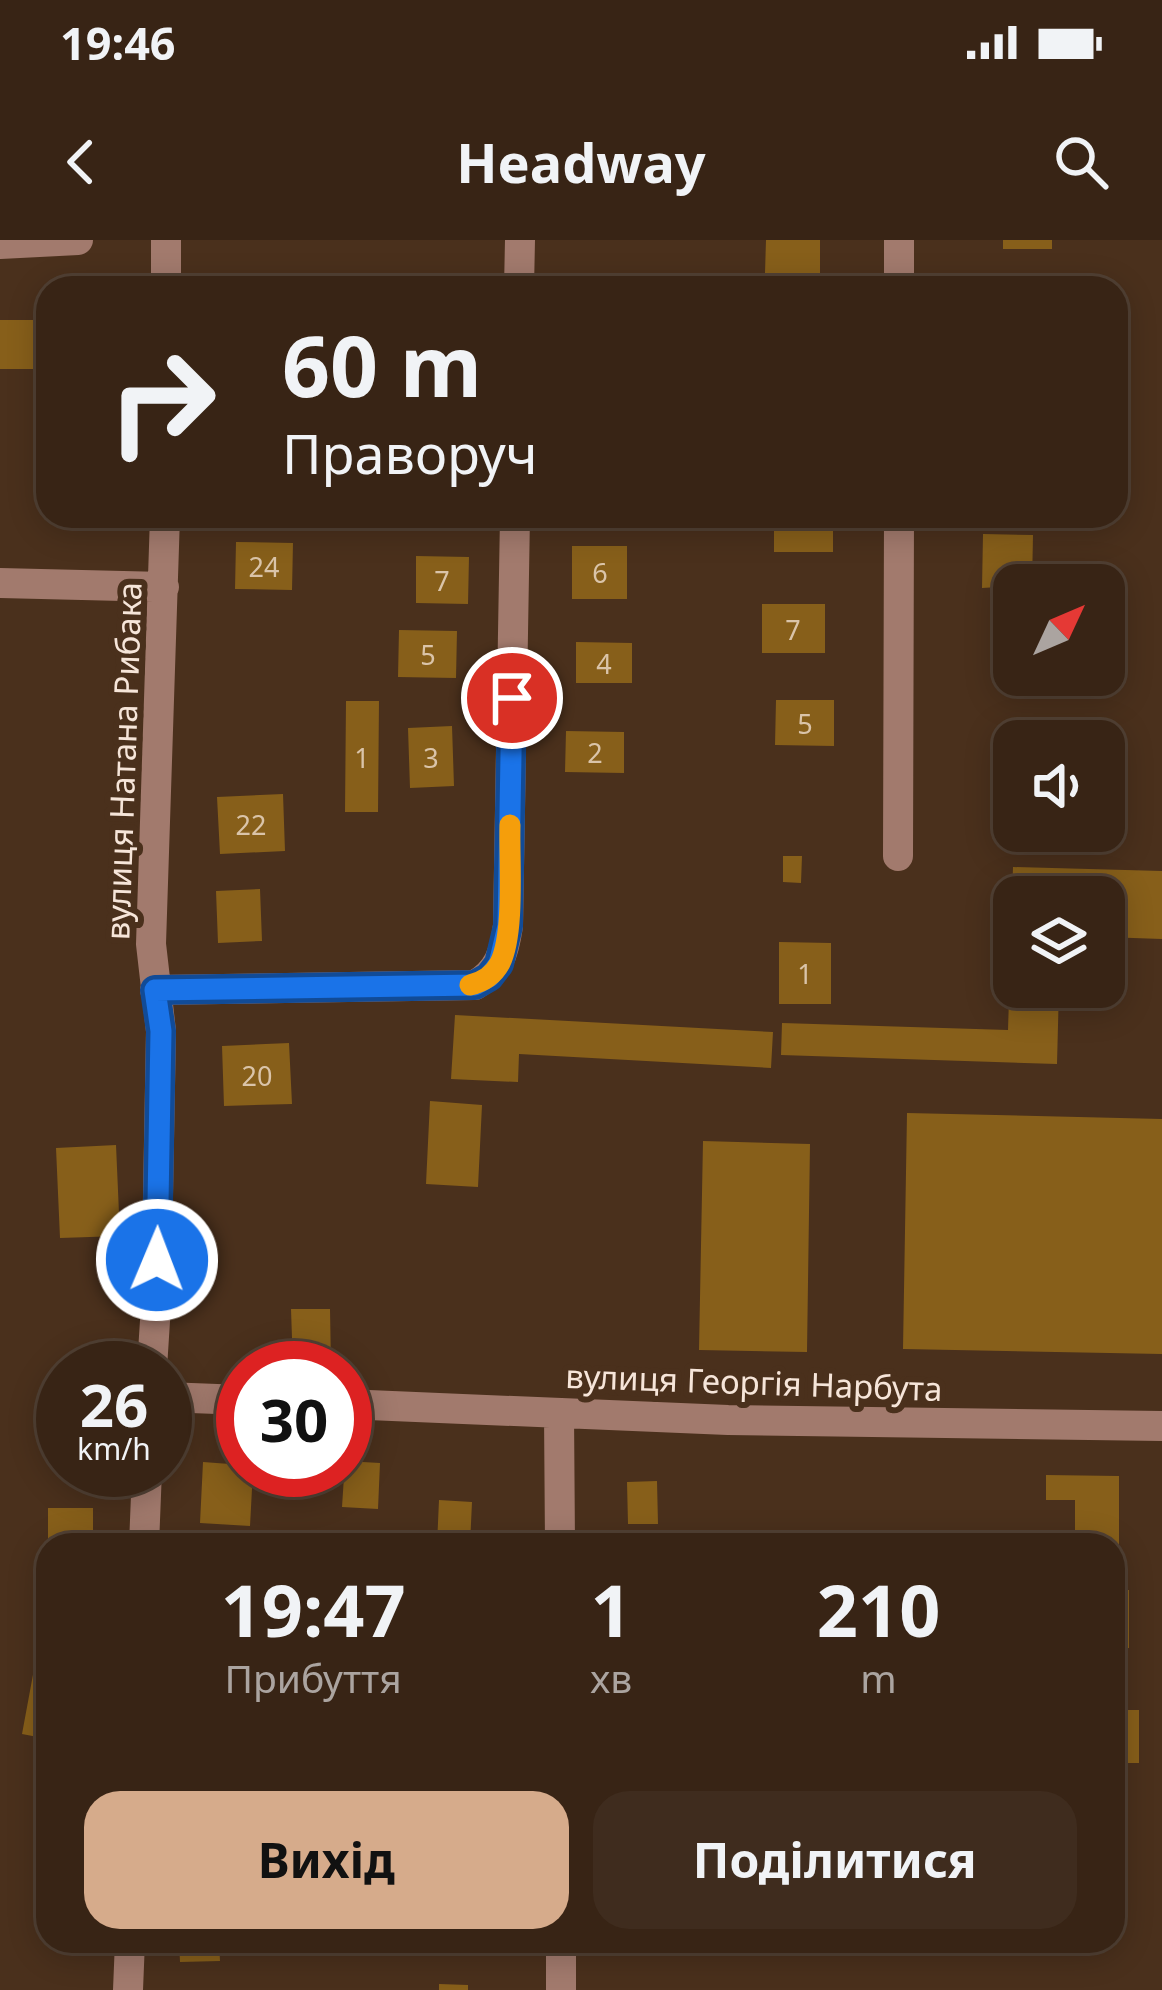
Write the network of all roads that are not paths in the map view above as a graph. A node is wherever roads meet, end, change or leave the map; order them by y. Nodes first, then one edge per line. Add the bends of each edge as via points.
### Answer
1 (79, 240) edge
2 (166, 240) edge
3 (520, 240) edge
4 (899, 240) edge
5 (0, 244) edge
6 (166, 276) edge
7 (519, 276) edge
8 (899, 276) edge
9 (165, 528) edge
10 (515, 528) edge
11 (899, 528) edge
12 (0, 583) edge
13 (164, 587) junction
14 (898, 856) dead end
15 (155, 990) junction
16 (154, 1341) edge
17 (372, 1405) edge
18 (559, 1413) junction
19 (1162, 1426) edge
20 (146, 1497) edge
21 (144, 1533) edge
22 (560, 1533) edge
23 (130, 1953) edge
24 (561, 1953) edge
25 (128, 1990) edge
26 (561, 1990) edge

1 - 5 street
2 - 6 street
3 - 7 street
4 - 8 street
9 - 13 street, вулиця Натана Рибака
10 - 15 street via 508,926 489,977 475,985
11 - 14 street
12 - 13 street
13 - 15 street, вулиця Натана Рибака
15 - 16 street, вулиця Натана Рибака via 161,1031
17 - 18 street, вулиця Георгія Нарбута
18 - 19 street, вулиця Георгія Нарбута
18 - 22 street
20 - 21 street
23 - 25 street
24 - 26 street

